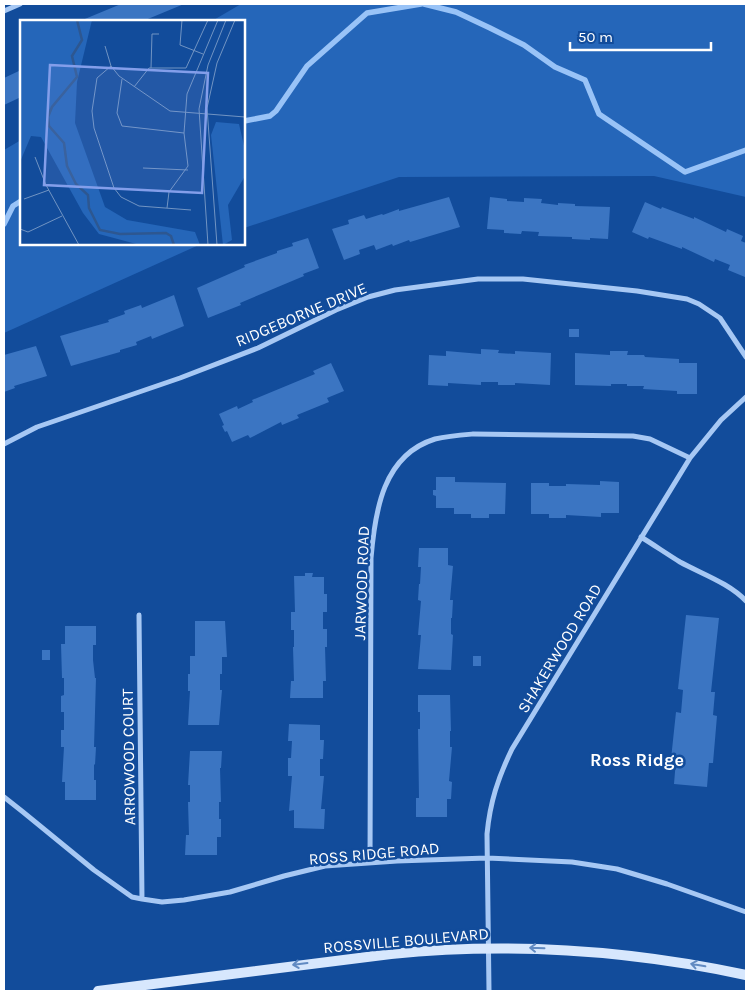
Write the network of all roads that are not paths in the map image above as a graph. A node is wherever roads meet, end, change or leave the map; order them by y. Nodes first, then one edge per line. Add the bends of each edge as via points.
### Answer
1 (20, 4) edge
2 (4, 11) edge
3 (746, 357) edge
4 (746, 397) edge
5 (4, 444) edge
6 (690, 458) junction
7 (641, 537) junction
8 (746, 601) edge
9 (139, 615) dead end
10 (4, 797) edge
11 (487, 858) junction
12 (370, 863) junction
13 (142, 899) junction
14 (746, 912) edge
15 (488, 948) junction
16 (746, 975) edge
17 (98, 991) edge
18 (488, 991) edge

1 - 2 street
3 - 5 street, RIDGEBORNE DRIVE via 720,318 687,299 532,280 478,279 395,290 368,297 258,348 37,428
4 - 6 street, SHAKERWOOD ROAD via 721,420
6 - 7 street, SHAKERWOOD ROAD
6 - 12 street, JARWOOD ROAD via 633,436 474,434 434,440 404,458 391,474 377,508 371,558
7 - 8 street
7 - 11 street, SHAKERWOOD ROAD via 512,749 489,809
9 - 13 street, ARROWOOD COURT
10 - 13 street, ROSS RIDGE ROAD via 94,870 132,897
11 - 12 street, ROSS RIDGE ROAD
11 - 14 street, ROSS RIDGE ROAD via 572,862 617,869
11 - 15 street, SHAKERWOOD ROAD
12 - 13 street, ROSS RIDGE ROAD via 325,866 230,892 184,900 162,902
16 -> 15 main road, ROSSVILLE BOULEVARD via 608,953
15 -> 17 main road, ROSSVILLE BOULEVARD via 381,955
15 - 18 street, SHAKERWOOD ROAD

